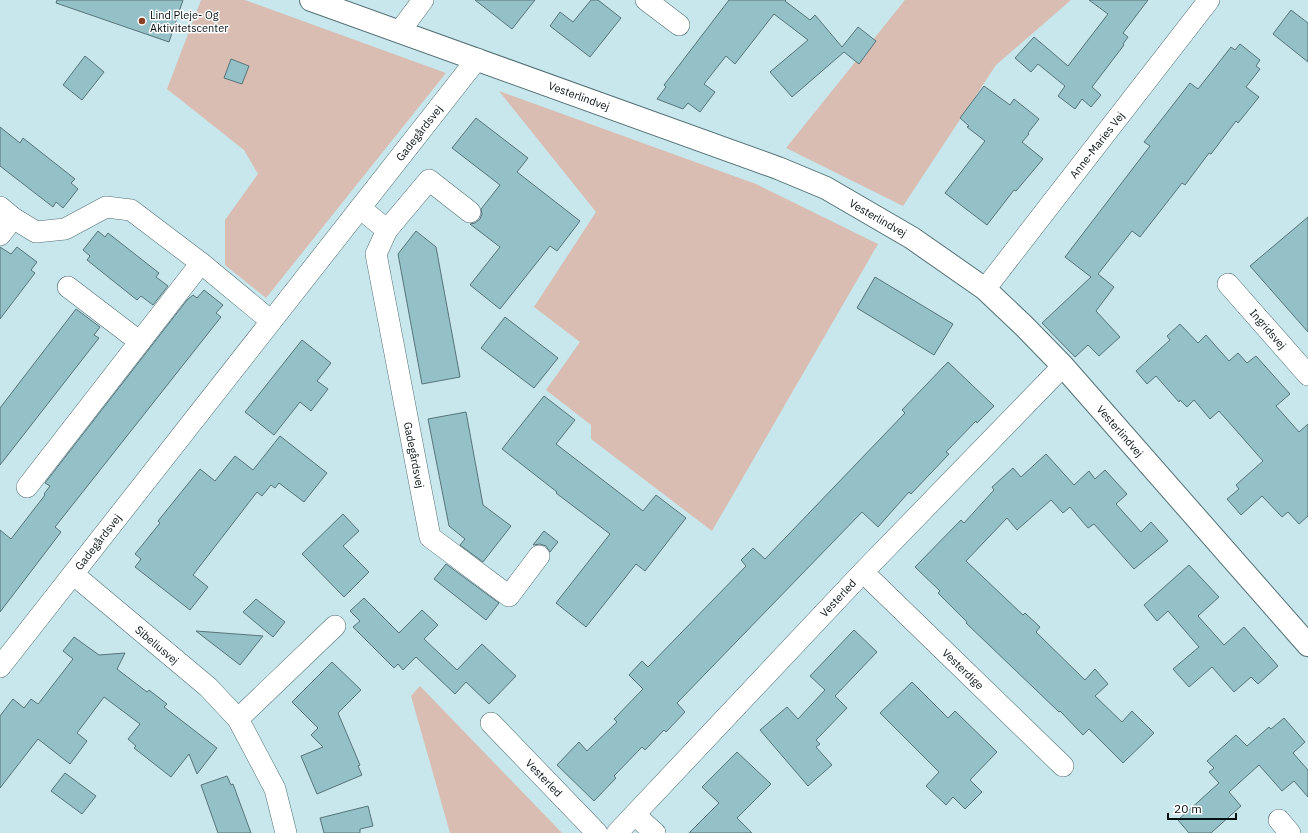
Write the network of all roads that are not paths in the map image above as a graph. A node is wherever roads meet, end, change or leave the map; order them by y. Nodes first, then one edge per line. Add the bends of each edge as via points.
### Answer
1 (311, 0) edge
2 (423, 0) edge
3 (646, 0) edge
4 (1209, 0) edge
5 (679, 25) dead end
6 (400, 31) junction
7 (477, 59) junction
8 (360, 208) junction
9 (7, 212) edge
10 (470, 212) dead end
11 (387, 230) junction
12 (0, 235) edge
13 (201, 264) junction
14 (1228, 284) dead end
15 (68, 287) dead end
16 (985, 289) junction
17 (270, 321) junction
18 (140, 342) junction
19 (1063, 366) junction
20 (1308, 375) edge
21 (28, 488) dead end
22 (539, 556) dead end
23 (863, 572) junction
24 (73, 574) junction
25 (335, 626) dead end
26 (1308, 645) edge
27 (0, 667) edge
28 (238, 719) junction
29 (491, 723) dead end
30 (1063, 766) dead end
31 (635, 815) junction
32 (286, 833) edge
33 (597, 833) edge
34 (617, 833) edge
35 (655, 833) edge

1 - 6 street, Vesterlindvej
2 - 6 street
3 - 5 street
4 - 16 street, Anne-Maries Vej
6 - 7 street, Vesterlindvej
7 - 8 street, Gadegårdsvej
7 - 16 street, Vesterlindvej via 778,168 826,188 912,238
8 - 11 street
8 - 17 street, Gadegårdsvej
9 - 12 street
9 - 13 street via 36,232 65,230 106,207 131,210
10 - 11 street, Gadegårdsvej via 429,180
11 - 22 street, Gadegårdsvej via 376,254 430,537 509,596
13 - 17 street
13 - 18 street
14 - 20 street, Ingridsvej
15 - 18 street
16 - 19 street, Vesterlindvej
17 - 24 street, Gadegårdsvej
18 - 21 street
19 - 23 street, Vesterled
19 - 26 street, Vesterlindvej
23 - 30 street, Vesterdige
23 - 31 street, Vesterled
24 - 27 street, Gadegårdsvej
24 - 28 street, Sibeliusvej via 208,686
25 - 28 street
28 - 32 street, Sibeliusvej via 275,788
29 - 33 street, Vesterled
31 - 34 street, Vesterled
31 - 35 street

